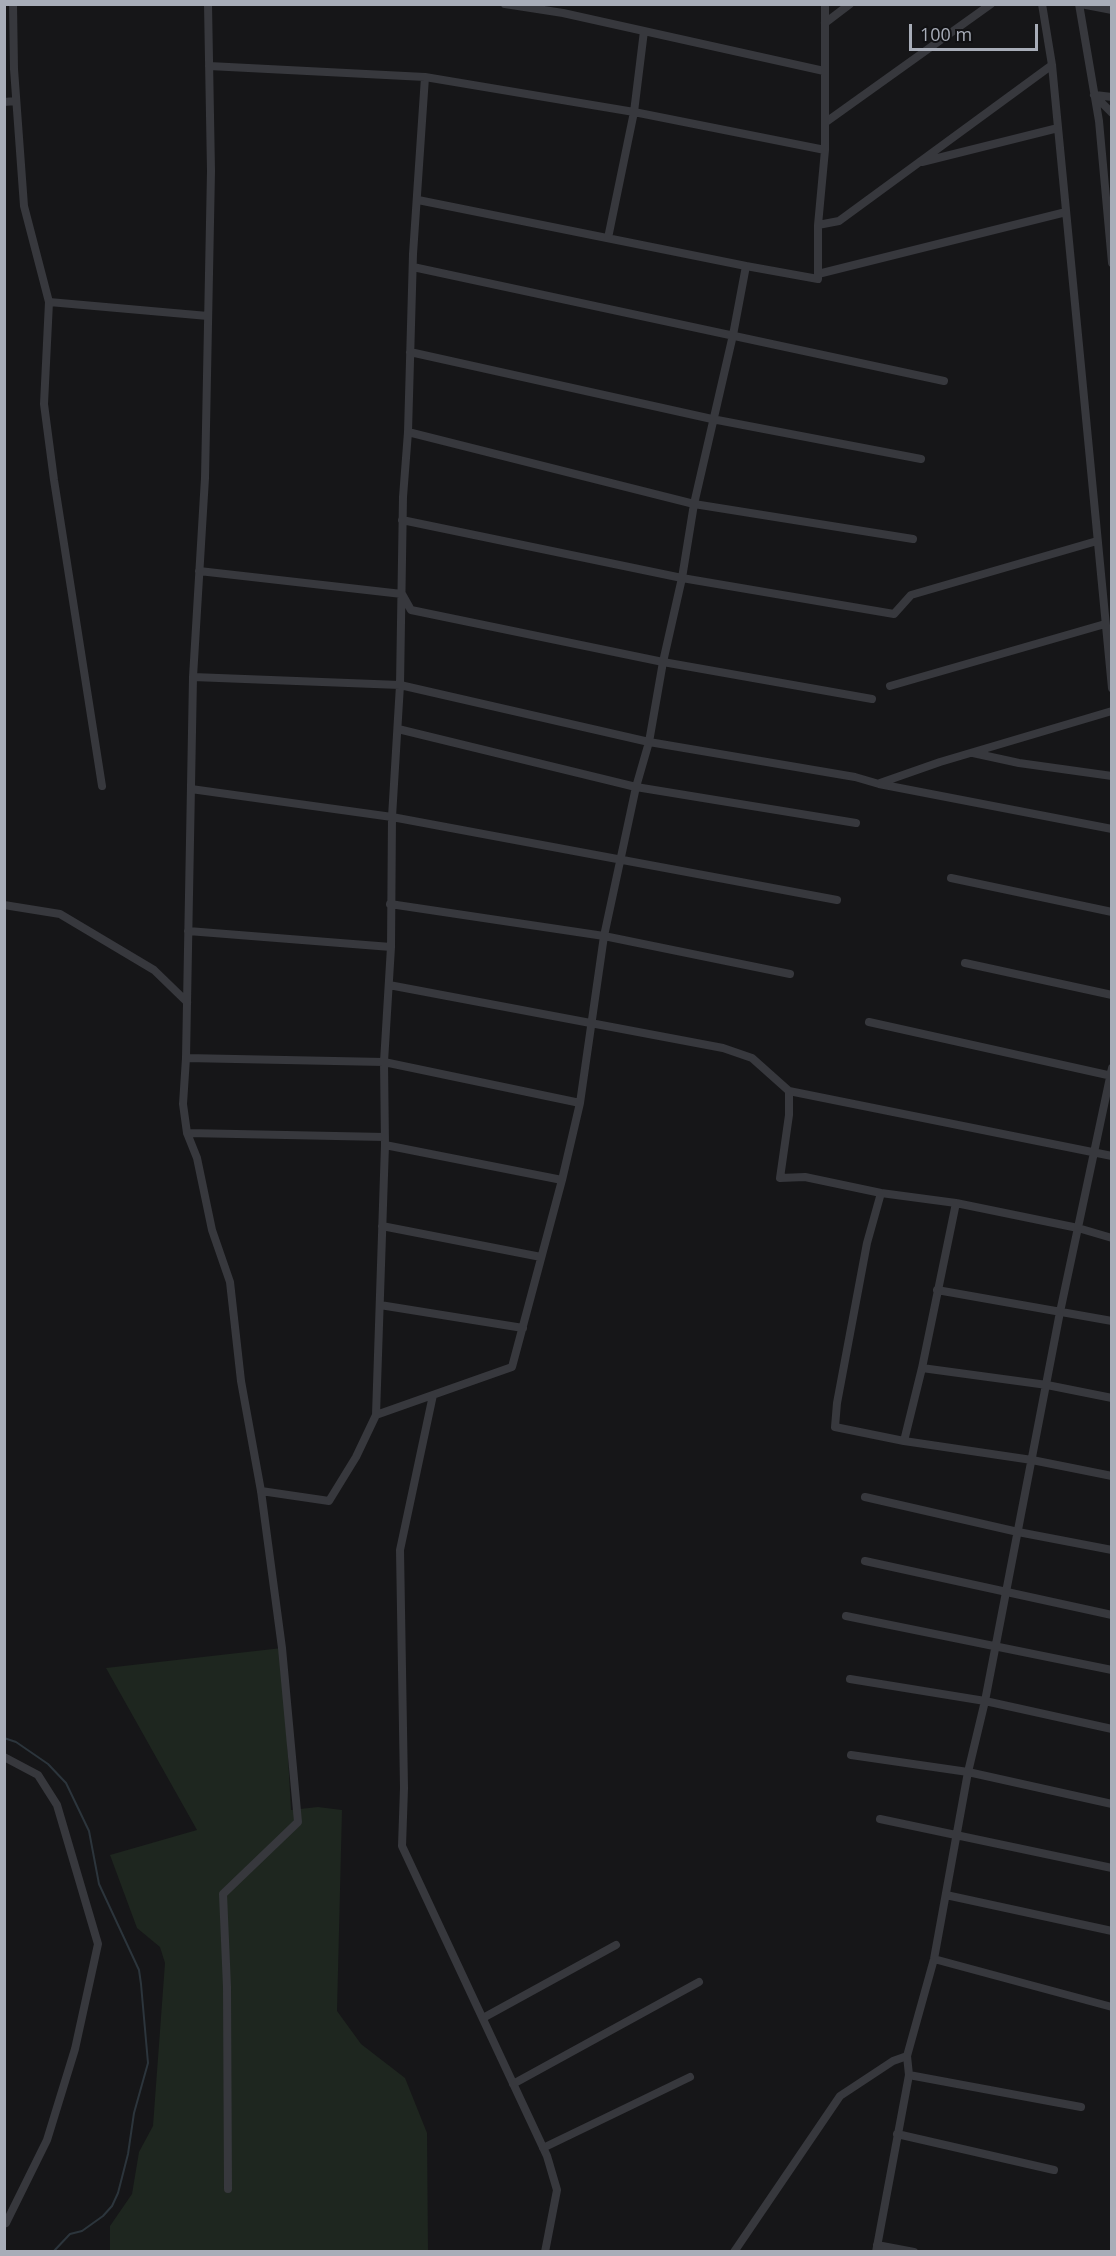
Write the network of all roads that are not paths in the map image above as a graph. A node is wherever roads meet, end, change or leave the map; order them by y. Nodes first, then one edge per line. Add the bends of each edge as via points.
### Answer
1 (14, 4) edge
2 (208, 4) edge
3 (505, 4) edge
4 (825, 4) edge
5 (850, 4) edge
6 (991, 4) edge
7 (1042, 4) edge
8 (1080, 4) edge
9 (564, 9) edge
10 (1112, 10) edge
11 (825, 23) junction
12 (644, 31) junction
13 (1052, 65) junction
14 (209, 66) junction
15 (824, 71) junction
16 (425, 77) junction
17 (1094, 94) junction
18 (1112, 97) edge
19 (16, 101) junction
20 (4, 102) edge
21 (634, 112) junction
22 (1112, 113) edge
23 (826, 122) junction
24 (1058, 128) junction
25 (825, 150) junction
26 (918, 163) junction
27 (418, 200) junction
28 (1066, 212) junction
29 (1109, 214) edge
30 (818, 225) junction
31 (608, 238) junction
32 (1112, 263) edge
33 (746, 266) junction
34 (413, 267) junction
35 (818, 274) junction
36 (49, 302) junction
37 (208, 316) junction
38 (733, 335) junction
39 (410, 352) junction
40 (944, 381) dead end
41 (712, 419) junction
42 (408, 432) junction
43 (921, 459) dead end
44 (694, 504) junction
45 (402, 520) junction
46 (913, 539) dead end
47 (1097, 541) junction
48 (199, 571) junction
49 (682, 578) junction
50 (402, 594) junction
51 (1105, 624) junction
52 (663, 662) junction
53 (193, 676) junction
54 (400, 685) junction
55 (890, 686) dead end
56 (1112, 688) edge
57 (872, 699) dead end
58 (1112, 711) edge
59 (398, 729) junction
60 (649, 742) junction
61 (973, 753) junction
62 (1112, 776) edge
63 (879, 784) junction
64 (102, 786) dead end
65 (636, 787) junction
66 (191, 789) junction
67 (392, 817) junction
68 (856, 824) dead end
69 (1112, 829) edge
70 (621, 858) junction
71 (951, 878) dead end
72 (837, 900) dead end
73 (390, 904) junction
74 (4, 905) edge
75 (1112, 912) edge
76 (188, 931) junction
77 (604, 936) junction
78 (391, 947) junction
79 (965, 963) dead end
80 (790, 974) dead end
81 (389, 985) junction
82 (1112, 995) edge
83 (187, 1002) junction
84 (868, 1022) dead end
85 (592, 1023) junction
86 (186, 1058) junction
87 (384, 1062) junction
88 (1111, 1073) edge
89 (789, 1091) junction
90 (580, 1103) junction
91 (187, 1133) junction
92 (385, 1141) junction
93 (1095, 1153) junction
94 (1112, 1156) edge
95 (562, 1180) junction
96 (881, 1193) junction
97 (956, 1203) junction
98 (382, 1226) junction
99 (1078, 1228) junction
100 (1112, 1238) edge
101 (541, 1257) junction
102 (937, 1290) junction
103 (380, 1305) junction
104 (1060, 1312) junction
105 (1112, 1321) edge
106 (523, 1328) junction
107 (922, 1368) junction
108 (1047, 1385) junction
109 (433, 1395) junction
110 (1112, 1398) edge
111 (376, 1415) junction
112 (904, 1441) junction
113 (1032, 1460) junction
114 (1112, 1476) edge
115 (261, 1491) junction
116 (865, 1497) dead end
117 (1018, 1532) junction
118 (1112, 1550) edge
119 (865, 1561) dead end
120 (1006, 1592) junction
121 (1112, 1615) edge
122 (846, 1616) dead end
123 (995, 1646) junction
124 (1112, 1670) edge
125 (850, 1679) dead end
126 (985, 1701) junction
127 (1112, 1729) edge
128 (851, 1755) dead end
129 (4, 1756) edge
130 (968, 1772) junction
131 (1112, 1804) edge
132 (880, 1819) dead end
133 (958, 1835) junction
134 (1112, 1868) edge
135 (946, 1895) junction
136 (1112, 1931) edge
137 (616, 1945) dead end
138 (934, 1959) junction
139 (699, 1982) dead end
140 (1112, 2007) edge
141 (483, 2018) junction
142 (907, 2056) junction
143 (909, 2075) junction
144 (690, 2077) dead end
145 (513, 2084) junction
146 (1081, 2107) dead end
147 (897, 2134) junction
148 (543, 2148) junction
149 (1054, 2170) dead end
150 (228, 2189) dead end
151 (6, 2223) dead end
152 (876, 2248) edge
153 (545, 2252) edge
154 (734, 2252) edge
155 (914, 2252) edge

1 - 19 street
2 - 14 street
3 - 9 street
4 - 11 street
5 - 11 street
6 - 23 street
7 - 13 street
8 - 10 street
8 - 17 street
9 - 12 street
11 - 15 street
12 - 15 street
12 - 21 street
13 - 24 street
13 - 26 street
14 - 16 street
14 - 37 street
15 - 23 street
16 - 21 street
16 - 27 street
17 - 18 street
17 - 22 street
17 - 29 street
19 - 20 street
19 - 36 street via 24,206
21 - 25 street
21 - 31 street
23 - 25 street
24 - 26 street
24 - 28 street
25 - 30 street
26 - 30 street via 838,221
27 - 31 street
27 - 34 street
28 - 35 street
28 - 47 street
29 - 32 street
30 - 35 street
31 - 33 street
33 - 35 street via 818,279
33 - 38 street
34 - 38 street
34 - 39 street
36 - 37 street
36 - 64 street via 44,404
37 - 48 street
38 - 40 street
38 - 41 street
39 - 41 street
39 - 42 street
41 - 43 street
41 - 44 street
42 - 44 street
42 - 45 street
44 - 46 street
44 - 49 street
45 - 49 street
45 - 50 street
47 - 49 street via 911,595 894,614
47 - 51 street
48 - 50 street
48 - 53 street
49 - 52 street
50 - 52 street via 411,610
50 - 54 street
51 - 55 street
51 - 56 street
52 - 57 street
52 - 60 street
53 - 54 street
53 - 66 street
54 - 59 street
54 - 60 street
58 - 61 street
59 - 65 street
59 - 67 street
60 - 63 street
60 - 65 street
61 - 62 street
61 - 63 street
63 - 69 street
65 - 68 street
65 - 70 street
66 - 67 street
66 - 76 street
67 - 70 street
67 - 73 street
70 - 72 street
70 - 77 street
71 - 75 street
73 - 77 street
73 - 78 street
74 - 83 street via 60,914 154,970
76 - 78 street
76 - 83 street
77 - 80 street
77 - 85 street
78 - 81 street
79 - 82 street
81 - 85 street
81 - 87 street
83 - 86 street
84 - 88 street
85 - 89 street via 723,1048 752,1058
85 - 90 street
86 - 87 street
86 - 91 street via 183,1104
87 - 90 street
87 - 92 street
88 - 93 street
89 - 93 street
89 - 96 street via 780,1178 805,1177
90 - 95 street
91 - 92 street
91 - 115 street via 230,1282 241,1382
92 - 95 street
92 - 98 street
93 - 94 street
93 - 99 street
95 - 101 street
96 - 97 street
96 - 112 street via 867,1243 835,1427
97 - 99 street
97 - 102 street
98 - 101 street
98 - 103 street
99 - 100 street
99 - 104 street
101 - 106 street
102 - 104 street
102 - 107 street
103 - 106 street
103 - 111 street
104 - 105 street
104 - 108 street
106 - 109 street via 512,1367
107 - 108 street
107 - 112 street
108 - 110 street
108 - 113 street
109 - 111 street
109 - 141 street via 400,1550 402,1846
111 - 115 street via 329,1501
112 - 113 street
113 - 114 street
113 - 117 street
115 - 150 street via 282,1648 298,1822 223,1893
116 - 117 street
117 - 118 street
117 - 120 street
119 - 120 street
120 - 121 street
120 - 123 street
122 - 123 street
123 - 124 street
123 - 126 street
125 - 126 street
126 - 127 street
126 - 130 street
128 - 130 street
129 - 151 street via 38,1775 57,1805 98,1944 75,2049 47,2140
130 - 131 street
130 - 133 street
132 - 133 street
133 - 134 street
133 - 135 street
135 - 136 street
135 - 138 street
137 - 141 street
138 - 140 street
138 - 142 street
139 - 145 street
141 - 145 street
142 - 143 street
142 - 154 street via 892,2061 840,2096
143 - 146 street
143 - 147 street
144 - 148 street
145 - 148 street
147 - 149 street
147 - 152 street
148 - 153 street via 557,2190
152 - 155 street

